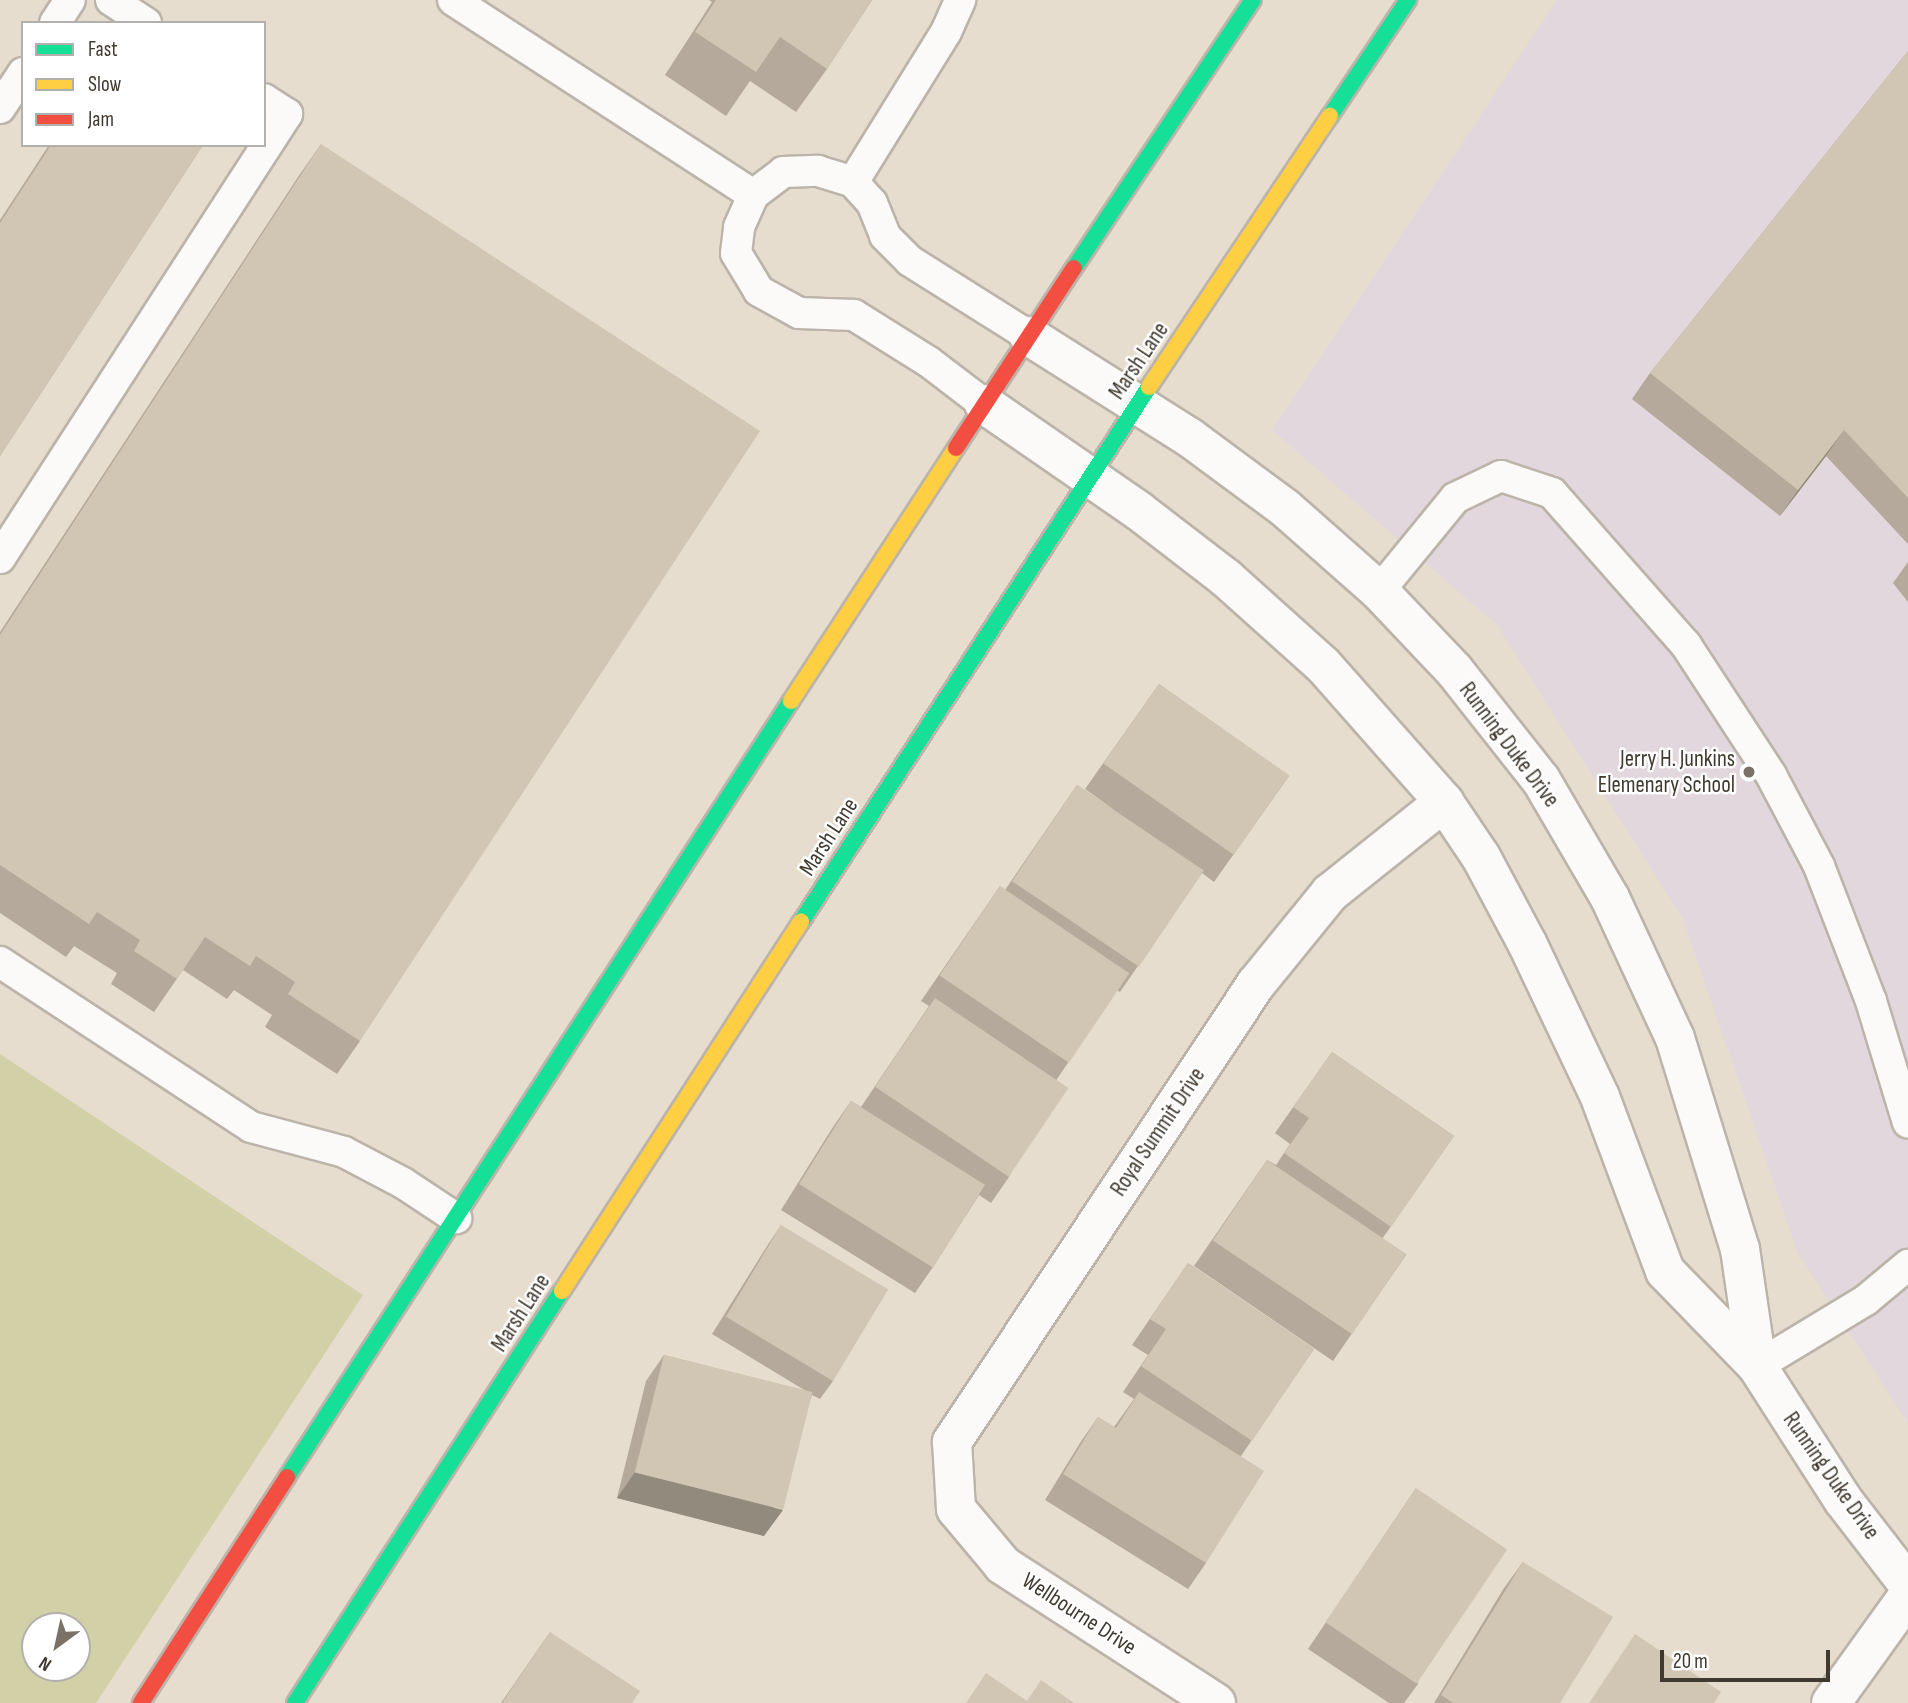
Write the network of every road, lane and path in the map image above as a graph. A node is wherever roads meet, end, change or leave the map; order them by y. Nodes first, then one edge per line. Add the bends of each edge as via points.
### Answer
1 (70, 0) edge
2 (111, 0) edge
3 (453, 0) edge
4 (960, 0) edge
5 (1253, 0) edge
6 (1408, 0) edge
7 (56, 21) edge
8 (143, 21) edge
9 (21, 76) edge
10 (266, 100) edge
11 (0, 108) edge
12 (266, 146) edge
13 (266, 147) edge
14 (853, 182) junction
15 (753, 195) junction
16 (1029, 336) junction
17 (984, 404) junction
18 (1137, 404) junction
19 (1089, 478) junction
20 (0, 558) edge
21 (1379, 591) junction
22 (1444, 802) junction
23 (0, 962) edge
24 (1908, 1123) edge
25 (456, 1218) junction
26 (1908, 1265) edge
27 (1757, 1366) junction
28 (956, 1509) joint
29 (1908, 1584) edge
30 (1908, 1596) edge
31 (141, 1703) edge
32 (295, 1703) edge
33 (1216, 1703) edge
34 (1831, 1703) edge

1 - 7 lane
2 - 8 lane
3 - 15 lane
4 - 14 lane via 946,32
5 - 16 main road
6 - 18 main road, Marsh Lane
9 - 11 lane
10 - 12 lane via 287,114
13 - 20 lane
14 - 15 lane via 818,172 783,172
14 - 16 lane via 872,203 886,236 910,261
15 - 17 lane via 738,227 736,253 759,291 799,313 854,315 929,362
16 - 17 main road
16 - 18 street, Running Duke Drive
17 - 19 street, Running Duke Drive
17 - 25 main road
18 - 19 main road, Marsh Lane
18 - 21 street, Running Duke Drive via 1285,508
19 - 22 street, Running Duke Drive via 1226,578 1322,665
19 - 32 main road, Marsh Lane
21 - 24 lane via 1455,498 1501,476 1552,493 1686,645 1770,775 1819,866 1871,1001
21 - 27 street, Running Duke Drive via 1454,670 1541,780 1610,898 1675,1038 1740,1249
22 - 27 street, Running Duke Drive via 1481,857 1521,931 1600,1097 1665,1271
22 - 28 street, Royal Summit Drive via 1330,893 1256,984 952,1442
23 - 25 lane via 251,1128 344,1152
25 - 31 main road
26 - 27 lane via 1866,1300
27 - 29 street, Running Duke Drive via 1843,1500
28 - 33 street, Wellbourne Drive via 1003,1565
30 - 34 street

